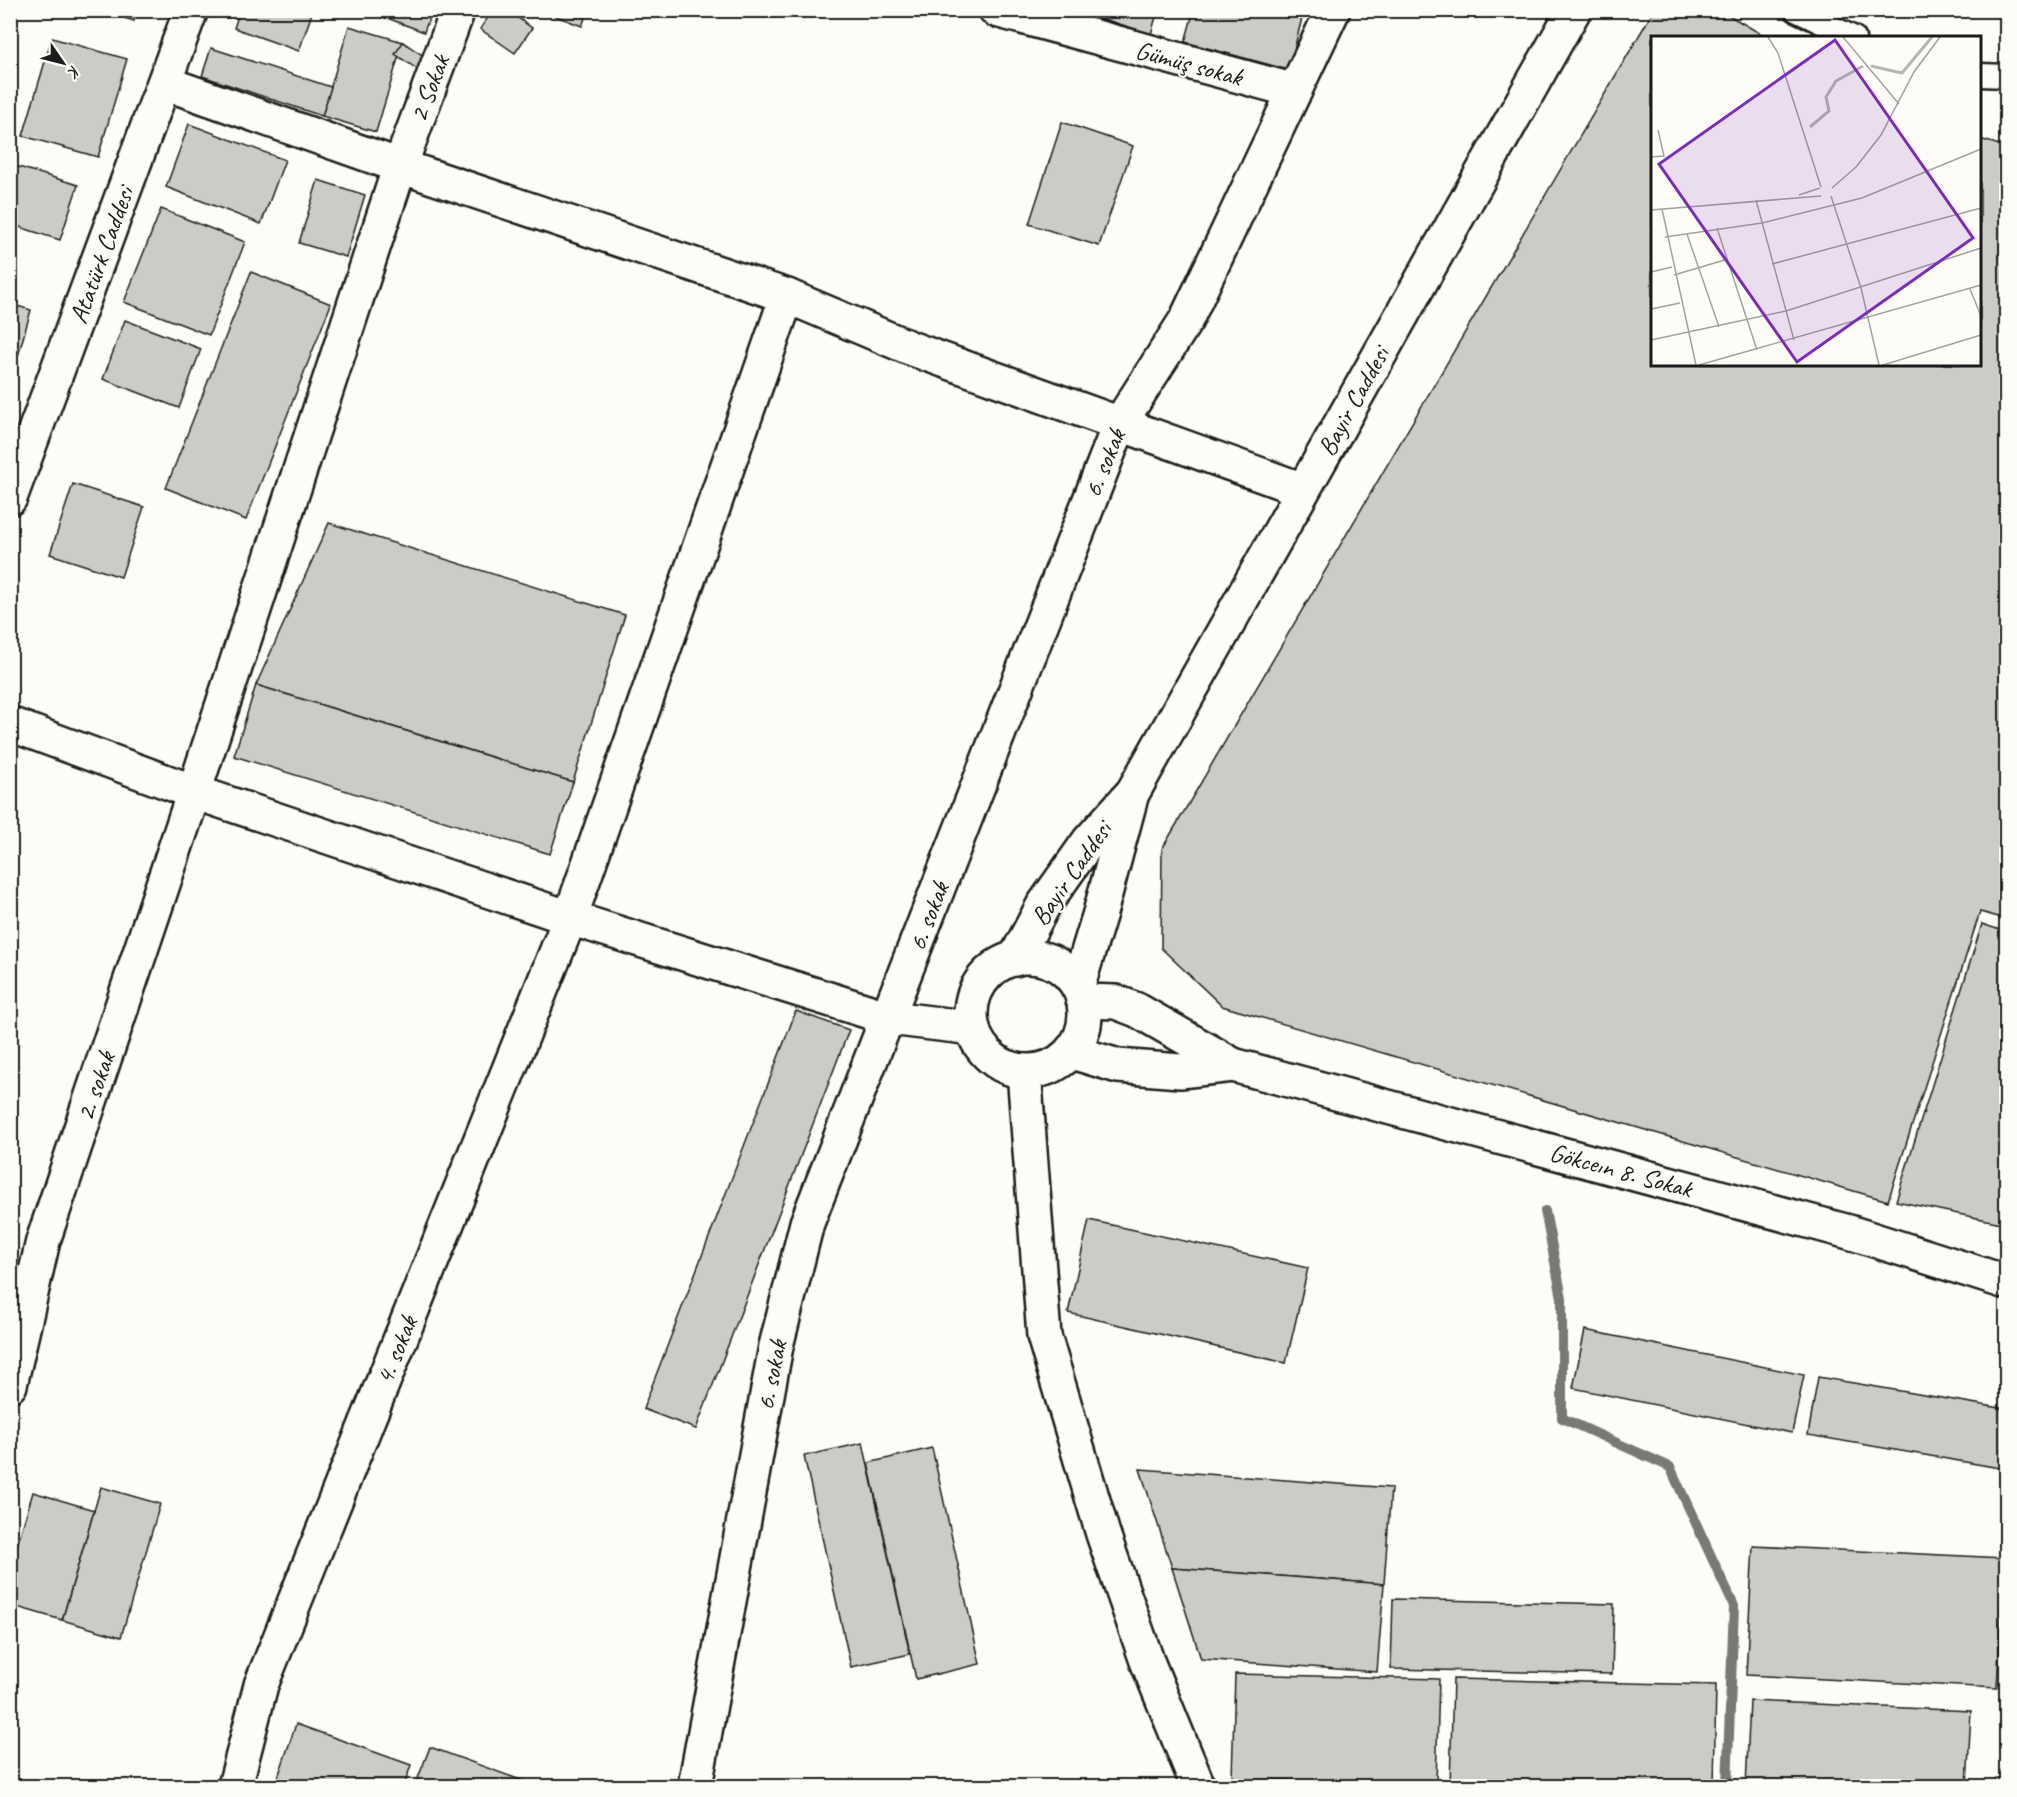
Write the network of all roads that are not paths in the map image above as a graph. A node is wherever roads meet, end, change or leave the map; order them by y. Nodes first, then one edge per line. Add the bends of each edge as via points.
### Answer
1 (191, 10) edge
2 (458, 10) edge
3 (996, 10) edge
4 (1333, 10) edge
5 (1574, 10) edge
6 (1796, 10) edge
7 (1034, 15) edge
8 (1850, 36) edge
9 (1981, 75) edge
10 (2007, 76) edge
11 (165, 83) junction
12 (1295, 92) junction
13 (400, 166) junction
14 (787, 296) junction
15 (1120, 423) junction
16 (1303, 490) junction
17 (10, 498) edge
18 (10, 724) edge
19 (194, 792) junction
20 (1133, 792) junction
21 (570, 918) junction
22 (1015, 958) junction
23 (1081, 993) junction
24 (889, 1018) junction
25 (973, 1028) junction
26 (1072, 1052) junction
27 (1233, 1065) junction
28 (1024, 1071) junction
29 (2007, 1282) edge
30 (10, 1385) edge
31 (235, 1786) edge
32 (695, 1786) edge
33 (1198, 1786) edge

1 - 11 street, Atatürk Caddesi
2 - 13 street, 2 Sokak
3 - 7 street, Gümüş sokak
4 - 12 street
5 - 16 street, Bayir Caddesi
6 - 8 lane
7 - 12 street, Gümüş sokak
9 - 10 lane
11 - 13 street
11 - 17 street, Atatürk Caddesi
12 - 15 street, 6. sokak via 1186,320
13 - 14 street
13 - 19 street, 2 Sokak
14 - 15 street via 910,348
14 - 21 street, 4. sokak
15 - 16 street
15 - 24 street, 6. sokak
16 - 20 street, Bayir Caddesi
18 - 19 street
19 - 21 street
19 - 30 street, 2. sokak via 43,1241
20 - 22 street, Bayir Caddesi via 1082,850 1043,906
20 - 23 street, Bayir Caddesi
21 - 24 street
21 - 31 street, 4. sokak via 261,1686
22 - 23 street via 1034,957 1051,962 1066,971
22 - 25 street via 985,977 971,1010
23 - 26 street via 1086,1019
23 - 27 street, Gökceın 8. Sokak via 1137,1010
24 - 25 street
24 - 32 street, 6. sokak via 801,1245 776,1346
25 - 28 street via 991,1058 1006,1068
26 - 27 street, Gökceın 8. Sokak via 1118,1066 1180,1071
26 - 28 street via 1042,1071
27 - 29 street, Gökceın 8. Sokak via 1850,1232
28 - 33 street via 1044,1336 1103,1534 1147,1661

